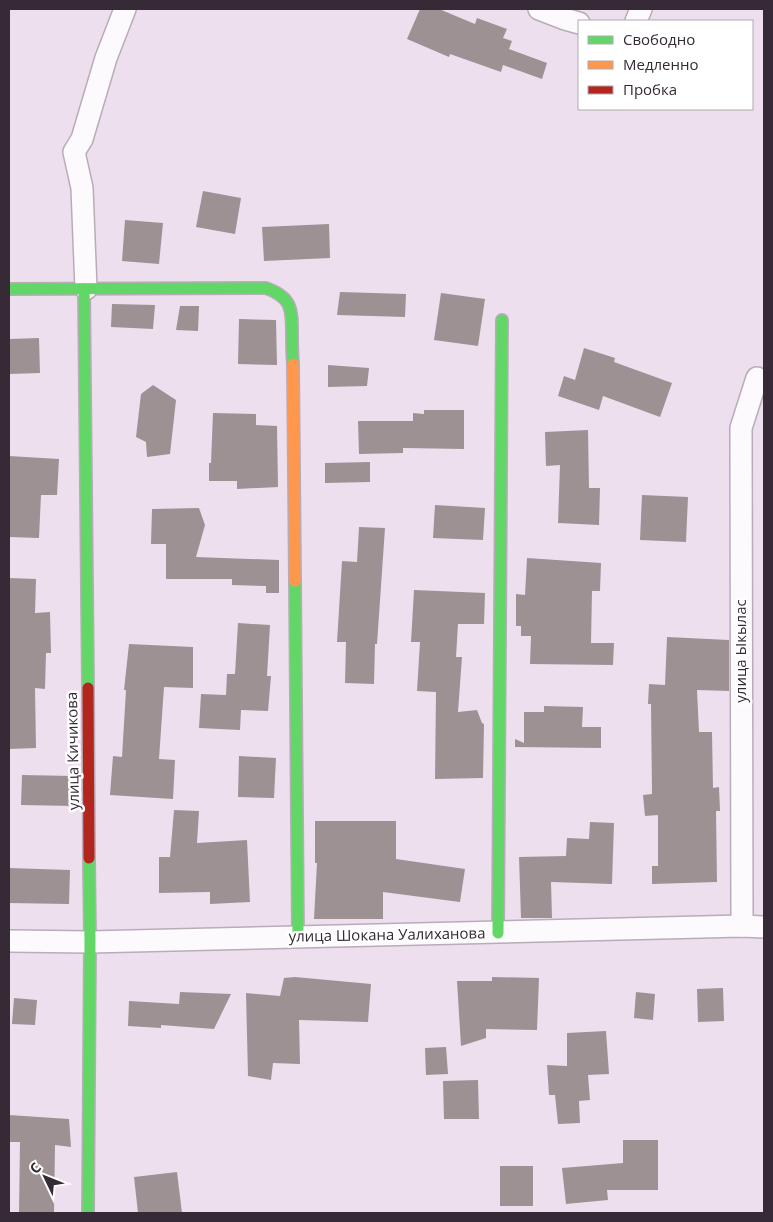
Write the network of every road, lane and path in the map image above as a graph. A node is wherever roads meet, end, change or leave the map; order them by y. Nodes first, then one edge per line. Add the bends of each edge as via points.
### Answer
1 (125, 9) edge
2 (539, 9) edge
3 (578, 23) edge
4 (9, 289) edge
5 (85, 289) junction
6 (502, 320) dead end
7 (757, 378) dead end
8 (742, 926) junction
9 (764, 927) edge
10 (498, 933) junction
11 (298, 937) junction
12 (9, 941) edge
13 (90, 942) junction
14 (88, 1213) edge

1 - 5 street via 106,58 82,139 74,152 82,188
2 - 3 street
4 - 5 street
5 - 11 street via 266,288 287,299 292,312
5 - 13 street, улица Кичикова
6 - 10 street
7 - 8 street, улица Ыкылас via 741,428
8 - 9 street, улица Шокана Уалиханова
8 - 10 street, улица Шокана Уалиханова
10 - 11 street, улица Шокана Уалиханова
11 - 13 street, улица Шокана Уалиханова
12 - 13 street, улица Шокана Уалиханова
13 - 14 street, улица Кичикова

